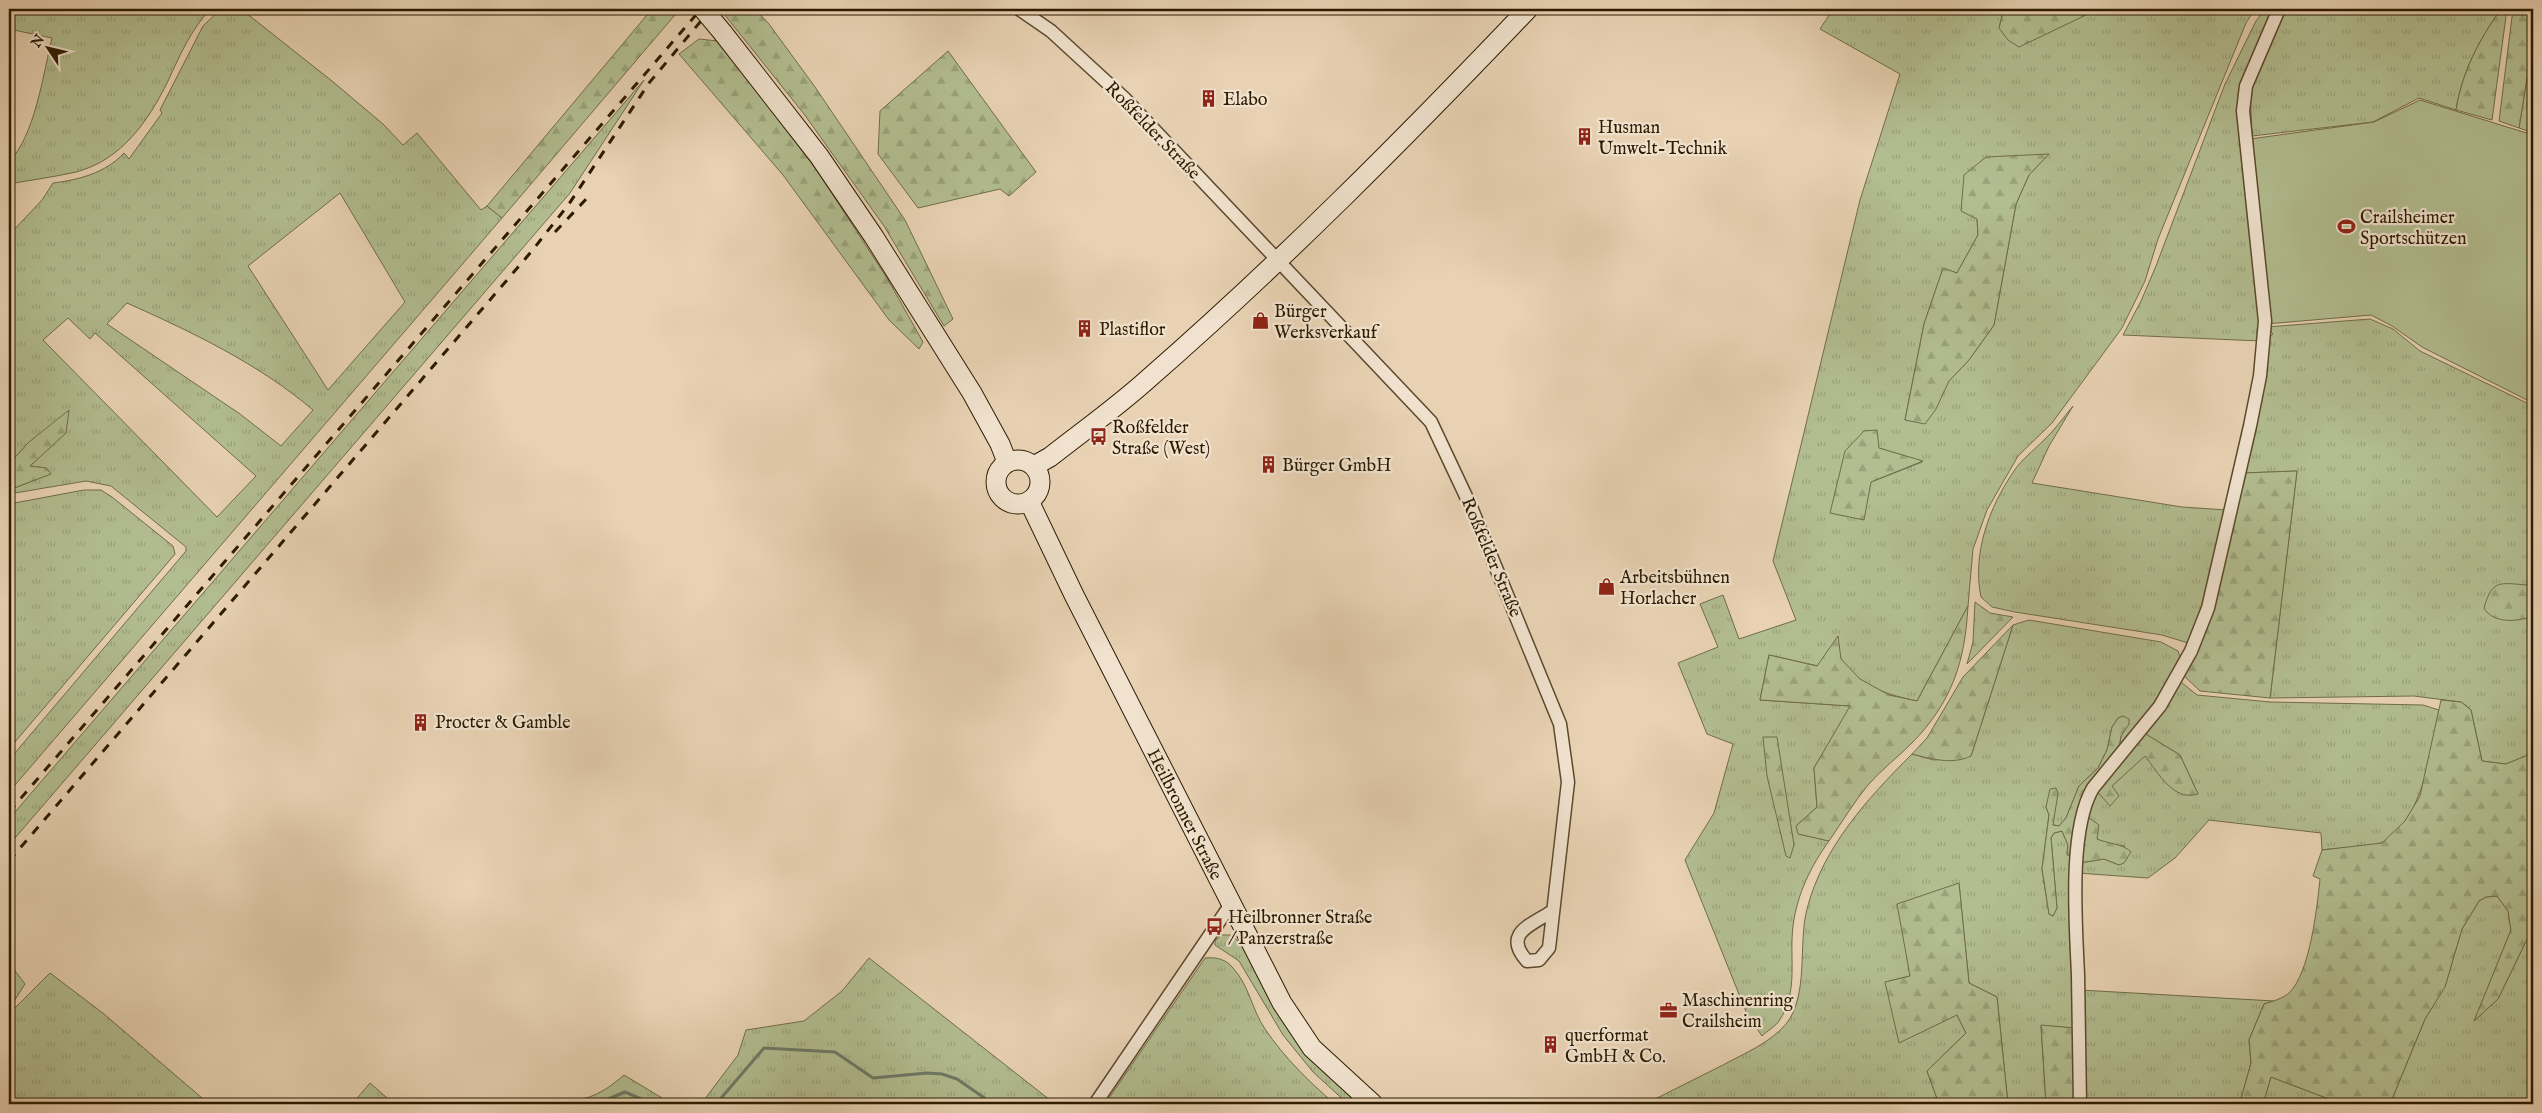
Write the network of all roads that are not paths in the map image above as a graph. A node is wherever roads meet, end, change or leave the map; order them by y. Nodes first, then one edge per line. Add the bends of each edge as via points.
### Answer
1 (703, 9) edge
2 (1019, 9) edge
3 (1528, 9) edge
4 (2278, 9) edge
5 (1280, 261) junction
6 (1007, 462) junction
7 (1034, 466) junction
8 (1030, 501) junction
9 (1231, 904) junction
10 (1551, 912) dead end
11 (1095, 1104) edge
12 (1373, 1104) edge
13 (2080, 1104) edge

1 - 6 main road, bridge via 819,156 874,237 972,393
2 - 5 street, Roßfelder Straße via 1051,30 1124,98
3 - 5 main road via 1386,157
4 - 13 street via 2246,86 2243,111 2265,321 2260,376 2208,608 2172,686 2139,734 2092,788 2083,814 2075,910
5 - 7 main road via 1147,381
5 - 10 street, Roßfelder Straße via 1431,422 1513,605 1560,724 1565,747 1568,782
6 - 7 main road via 1016,459
6 - 8 main road via 997,474 996,481 1002,496 1020,504
7 - 8 main road via 1040,480 1039,489
8 - 9 main road, Heilbronner Straße via 1074,596
9 - 11 street
9 - 12 main road, Heilbronner Straße via 1282,1003 1312,1048

